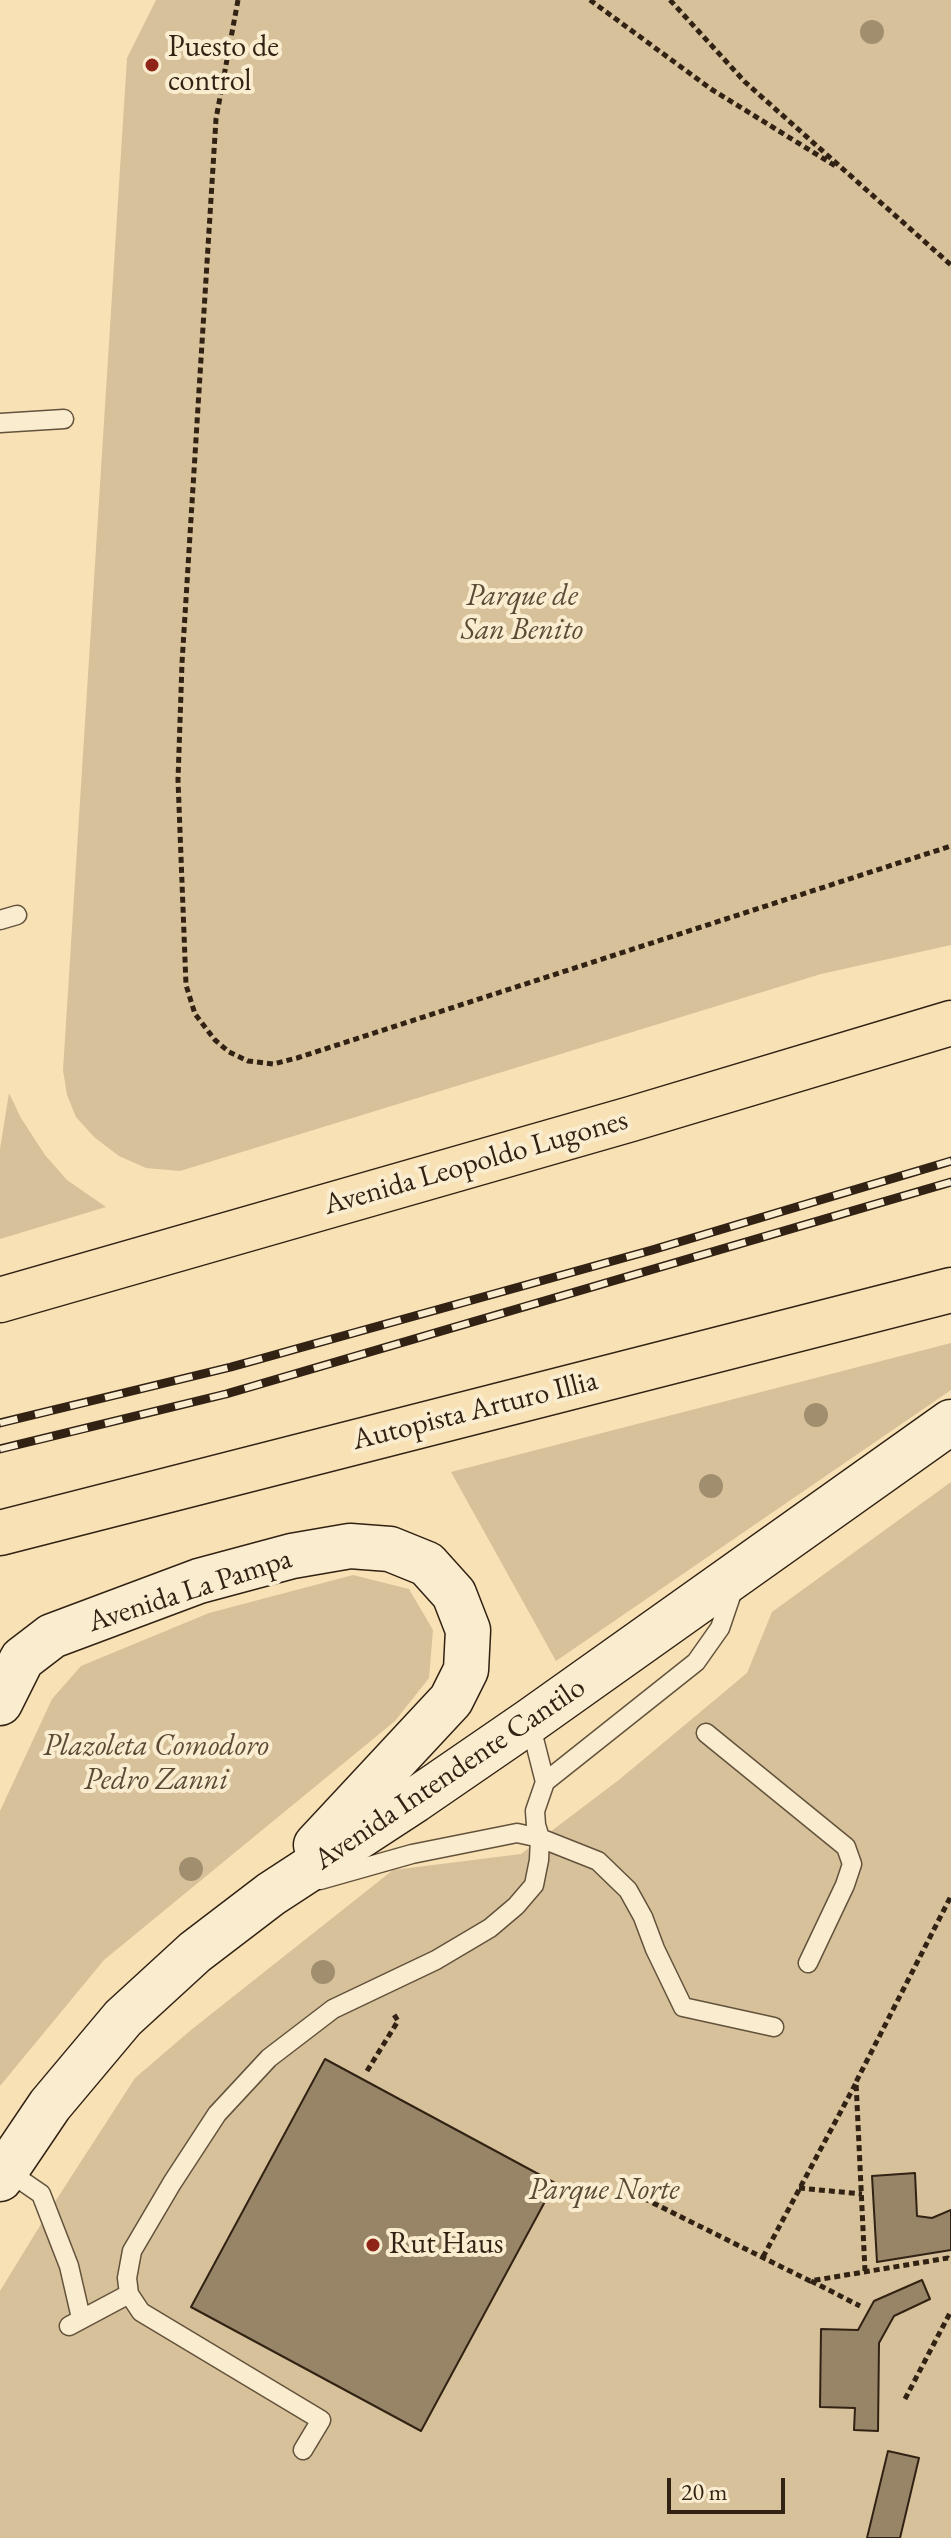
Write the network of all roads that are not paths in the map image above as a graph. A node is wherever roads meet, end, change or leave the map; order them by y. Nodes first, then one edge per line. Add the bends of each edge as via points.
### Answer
1 (64, 419) dead end
2 (0, 423) edge
3 (951, 1023) edge
4 (951, 1290) edge
5 (0, 1300) edge
6 (951, 1422) edge
7 (0, 1533) edge
8 (737, 1574) junction
9 (11, 1657) edge
10 (0, 1703) edge
11 (530, 1721) junction
12 (706, 1733) dead end
13 (545, 1782) junction
14 (540, 1838) junction
15 (271, 1894) junction
16 (808, 1963) dead end
17 (774, 2027) dead end
18 (3, 2175) edge
19 (129, 2294) junction
20 (303, 2450) dead end

1 - 2 lane
3 - 5 highway, Avenida Leopoldo Lugones
4 - 7 highway, Autopista Arturo Illia
6 - 8 main road, Avenida Intendente Cantilo
8 - 11 main road, Avenida Intendente Cantilo
8 - 13 lane via 720,1628 696,1662
9 - 10 main road, Avenida La Pampa
9 - 15 main road, Avenida La Pampa via 52,1636 199,1581 292,1556 350,1546 390,1549 427,1564 454,1594 468,1630 466,1670 451,1700
11 - 13 lane
11 - 15 main road, Avenida Intendente Cantilo
12 - 16 lane via 846,1847 852,1864
13 - 14 lane via 535,1811
14 - 15 lane via 517,1833 412,1854
14 - 17 lane via 598,1861 628,1890 683,2007
14 - 19 lane via 534,1885 516,1906 436,1960 333,2009 269,2058 217,2114 132,2251
15 - 18 main road, Avenida Intendente Cantilo via 195,1952 123,2018 50,2105
18 - 19 lane via 41,2194 69,2266 75,2322
19 - 20 lane via 141,2312 321,2420

